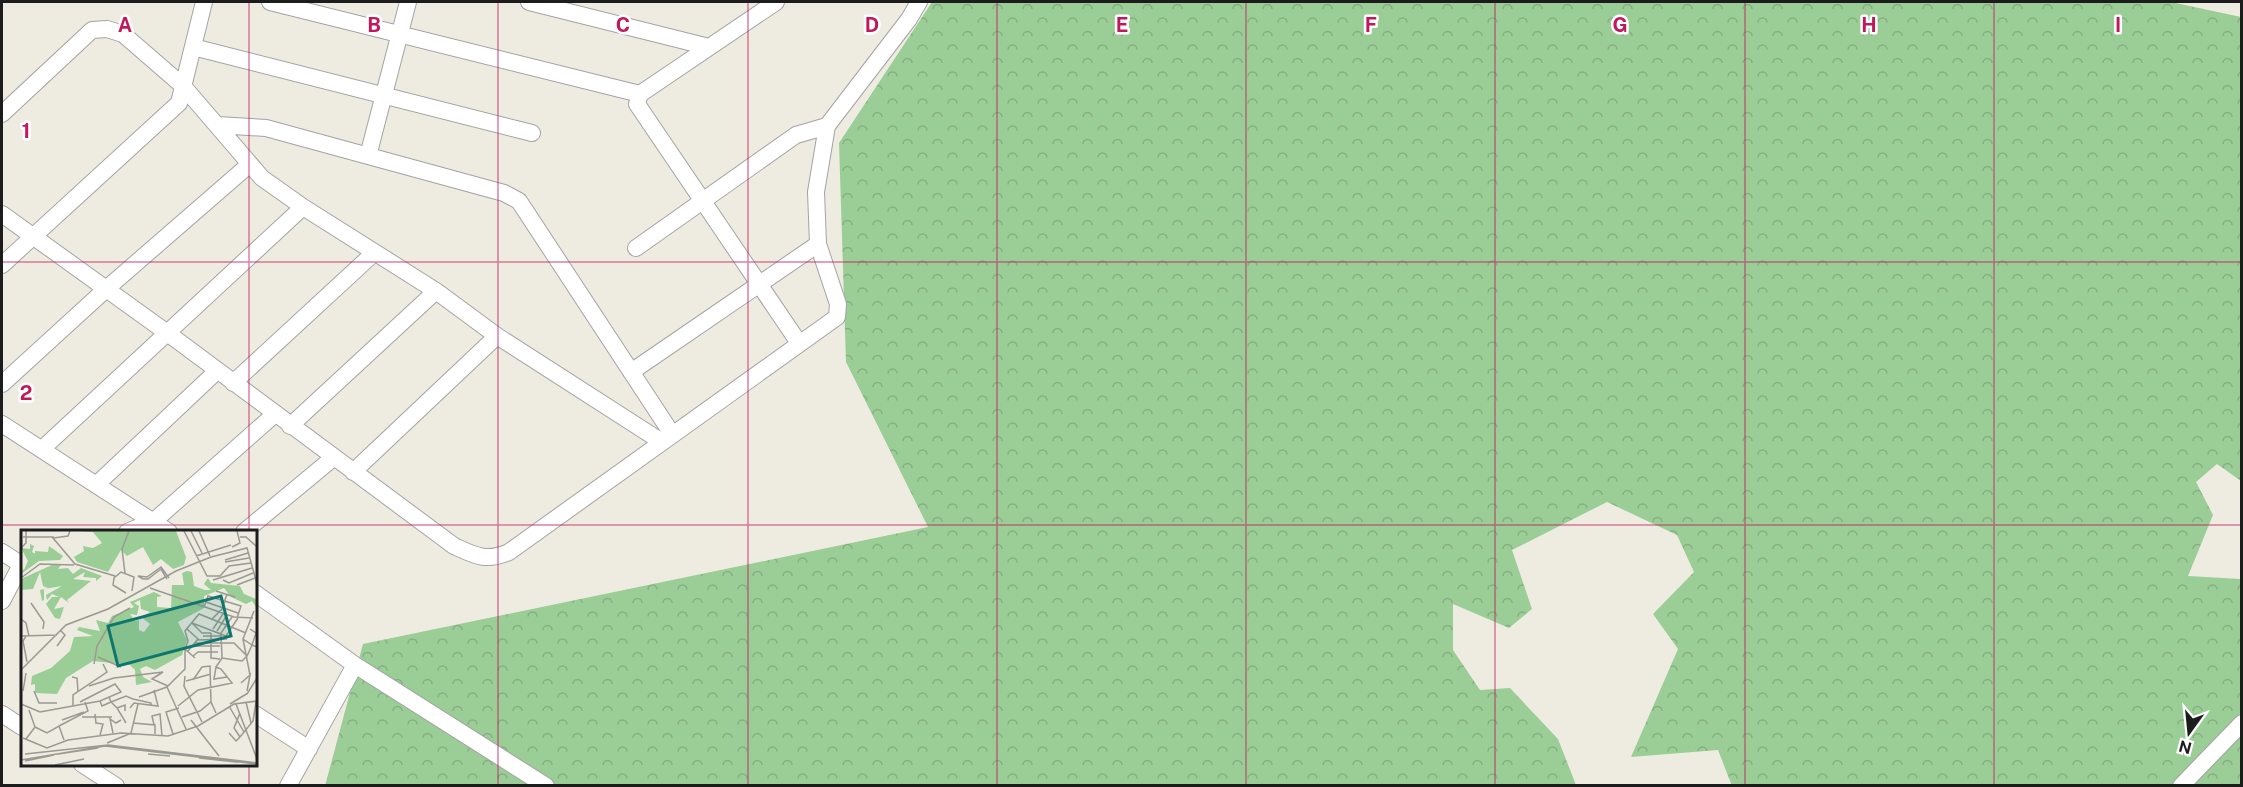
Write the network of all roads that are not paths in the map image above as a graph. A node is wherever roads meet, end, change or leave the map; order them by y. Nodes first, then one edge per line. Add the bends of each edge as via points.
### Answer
1 (204, 2) edge
2 (270, 2) edge
3 (408, 2) edge
4 (529, 2) edge
5 (776, 2) edge
6 (920, 2) edge
7 (400, 34) junction
8 (193, 47) junction
9 (710, 47) junction
10 (183, 86) junction
11 (640, 94) junction
12 (384, 95) junction
13 (2, 114) edge
14 (217, 125) junction
15 (828, 126) junction
16 (532, 133) dead end
17 (368, 156) junction
18 (250, 164) junction
19 (703, 201) junction
20 (303, 207) junction
21 (2, 214) edge
22 (33, 236) junction
23 (818, 244) junction
24 (636, 248) dead end
25 (374, 253) junction
26 (2, 265) edge
27 (759, 284) junction
28 (105, 290) junction
29 (436, 291) junction
30 (166, 332) junction
31 (497, 336) junction
32 (799, 343) junction
33 (217, 371) junction
34 (631, 372) junction
35 (233, 383) junction
36 (2, 384) edge
37 (275, 414) junction
38 (2, 424) edge
39 (290, 426) junction
40 (667, 438) junction
41 (42, 449) junction
42 (333, 458) junction
43 (353, 472) junction
44 (96, 485) junction
45 (154, 521) junction
46 (132, 530) edge
47 (166, 530) edge
48 (246, 530) edge
49 (2, 552) edge
50 (21, 563) edge
51 (21, 566) edge
52 (256, 594) edge
53 (2, 601) edge
54 (355, 665) junction
55 (2, 714) edge
56 (256, 715) edge
57 (2241, 723) edge
58 (21, 727) edge
59 (309, 749) junction
60 (84, 766) edge
61 (2190, 781) edge
62 (116, 786) edge
63 (288, 786) edge
64 (546, 786) edge

1 - 8 street
2 - 7 street
3 - 7 street
4 - 9 street
5 - 9 street
6 - 15 street
7 - 11 street
7 - 12 street
8 - 10 street
8 - 12 street
9 - 11 street
10 - 13 street via 123,34 92,30
10 - 14 street
10 - 22 street via 179,103
11 - 19 street via 637,104
12 - 16 street
12 - 17 street
14 - 17 street via 266,128
14 - 18 street
15 - 19 street via 796,135
15 - 23 street via 816,192
17 - 34 street via 504,193 519,201
18 - 20 street via 262,178
18 - 28 street
19 - 24 street
19 - 27 street
20 - 25 street
20 - 30 street
21 - 22 street
22 - 26 street
22 - 28 street
23 - 27 street
23 - 32 street via 838,304 837,317
25 - 29 street
25 - 35 street
27 - 32 street
27 - 34 street
28 - 30 street
28 - 36 street
29 - 31 street
29 - 39 street
30 - 33 street
30 - 41 street
31 - 40 street
31 - 43 street
32 - 40 street
33 - 35 street
33 - 44 street
34 - 40 street
35 - 37 street
37 - 39 street
37 - 45 street
38 - 41 street
39 - 42 street
40 - 43 street via 496,558 477,556 454,546
41 - 44 street
42 - 43 street
42 - 48 street
44 - 45 street
45 - 46 street
45 - 47 street
49 - 50 street
51 - 53 street
52 - 54 street
54 - 59 street
54 - 64 street
55 - 58 street
56 - 59 street
57 - 61 street
59 - 63 street
60 - 62 street

